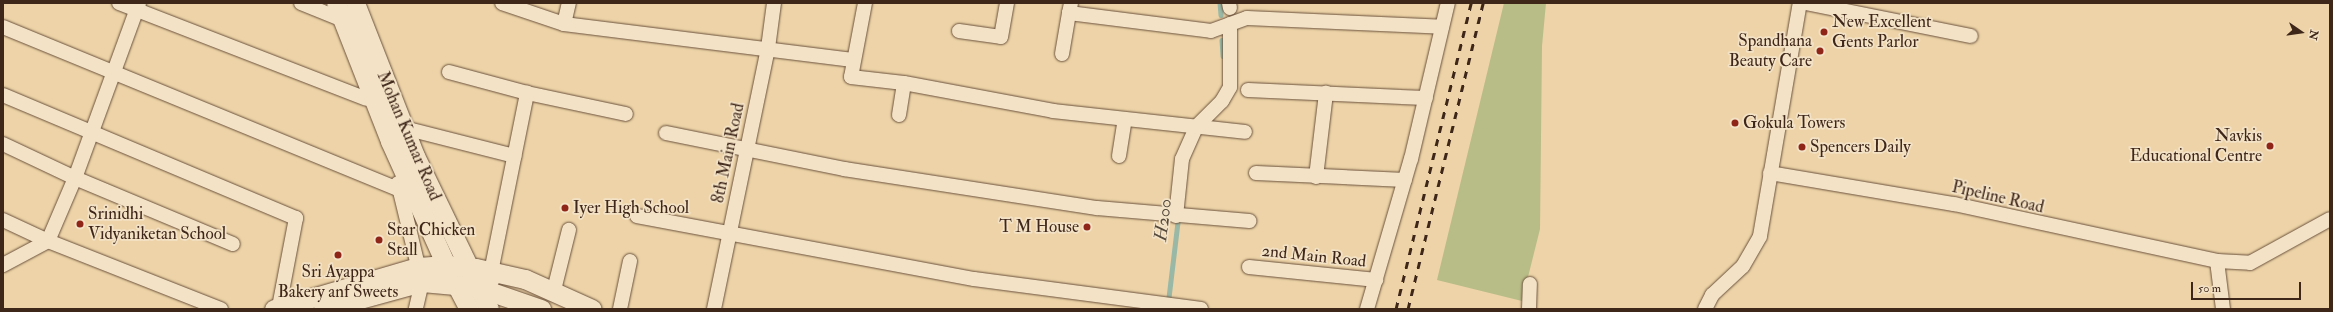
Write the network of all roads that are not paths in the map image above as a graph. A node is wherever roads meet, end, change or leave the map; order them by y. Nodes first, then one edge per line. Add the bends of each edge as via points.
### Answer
1 (119, 3) edge
2 (301, 3) edge
3 (330, 3) edge
4 (355, 3) edge
5 (502, 3) edge
6 (569, 3) edge
7 (774, 3) edge
8 (865, 3) edge
9 (1007, 3) edge
10 (1448, 3) edge
11 (1800, 3) edge
12 (1806, 3) edge
13 (138, 6) edge
14 (1070, 8) edge
15 (336, 10) edge
16 (564, 24) junction
17 (1230, 24) junction
18 (1442, 27) junction
19 (3, 28) edge
20 (959, 31) dead end
21 (1971, 36) dead end
22 (768, 48) junction
23 (1062, 54) dead end
24 (853, 60) junction
25 (449, 72) dead end
26 (114, 73) junction
27 (904, 83) junction
28 (1248, 90) dead end
29 (527, 93) junction
30 (1326, 93) junction
31 (3, 95) edge
32 (1426, 98) junction
33 (366, 99) junction
34 (626, 114) dead end
35 (899, 115) dead end
36 (1125, 119) junction
37 (1196, 127) junction
38 (404, 128) junction
39 (666, 132) dead end
40 (1245, 132) dead end
41 (91, 134) junction
42 (3, 144) edge
43 (747, 149) junction
44 (515, 156) junction
45 (1119, 156) dead end
46 (1770, 172) junction
47 (1256, 173) dead end
48 (1316, 176) junction
49 (75, 178) junction
50 (1405, 180) junction
51 (401, 190) junction
52 (637, 216) dead end
53 (1176, 216) junction
54 (2330, 219) edge
55 (3, 220) edge
56 (1249, 221) dead end
57 (569, 230) dead end
58 (729, 234) junction
59 (48, 240) junction
60 (233, 244) dead end
61 (630, 261) dead end
62 (2217, 261) junction
63 (3, 265) edge
64 (446, 265) junction
65 (468, 267) junction
66 (1249, 267) dead end
67 (490, 272) junction
68 (420, 274) junction
69 (1376, 280) junction
70 (454, 283) junction
71 (1530, 284) dead end
72 (486, 289) junction
73 (554, 290) junction
74 (346, 305) edge
75 (277, 308) edge
76 (221, 309) edge
77 (323, 309) edge
78 (416, 309) edge
79 (469, 309) edge
80 (489, 309) edge
81 (541, 309) edge
82 (592, 309) edge
83 (620, 309) edge
84 (714, 309) edge
85 (1201, 309) edge
86 (1367, 309) edge
87 (1529, 309) edge
88 (1705, 309) edge
89 (2223, 309) edge

1 - 13 street
2 - 15 street
3 - 15 street
4 - 38 street, Mohan Kumar Road
5 - 16 street
6 - 16 street
7 - 22 street, 8th Main Road
8 - 24 street
9 - 20 street via 1001,37
10 - 18 street
11 - 46 street
12 - 21 street
13 - 26 street
13 - 33 street
14 - 17 street via 1211,31
14 - 23 street
15 - 33 street
15 - 64 street
16 - 22 street
17 - 18 street via 1247,18
17 - 37 street via 1230,87 1222,101
18 - 32 street
19 - 26 street
22 - 24 street
22 - 43 street, 8th Main Road
24 - 27 street via 851,77
25 - 29 street
26 - 41 street
26 - 51 street
27 - 35 street
27 - 36 street via 1053,111
28 - 30 street
29 - 34 street
29 - 44 street
30 - 32 street
30 - 48 street
31 - 41 street
32 - 50 street
33 - 51 street
36 - 37 street
36 - 45 street
37 - 40 street
37 - 53 street via 1182,159
38 - 44 street
38 - 65 street, Mohan Kumar Road
39 - 43 street
41 - 49 street
41 - 75 street via 296,218
42 - 49 street
43 - 53 street via 844,169 1096,208
43 - 58 street, 8th Main Road
44 - 67 street
46 - 62 street, Pipeline Road via 1954,204
46 - 88 street via 1760,236 1743,266 1712,295
47 - 48 street
48 - 50 street
49 - 59 street
49 - 60 street
50 - 69 street
51 - 68 street
52 - 58 street
53 - 56 street
54 - 62 street, Pipeline Road via 2250,263
55 - 59 street
57 - 73 street
58 - 84 street, 8th Main Road
58 - 85 street via 974,279
59 - 63 street
59 - 76 street
61 - 83 street
62 - 89 street
64 - 65 street
64 - 68 street
64 - 70 street
65 - 67 street
65 - 72 street, Mohan Kumar Road
66 - 69 street, 2nd Main Road
67 - 72 street
67 - 73 street via 525,279
68 - 70 street
68 - 74 street
68 - 75 street
68 - 78 street
69 - 86 street
70 - 72 street
70 - 79 street
71 - 87 street
72 - 80 street, Mohan Kumar Road
72 - 81 street
73 - 82 street
74 - 77 street

